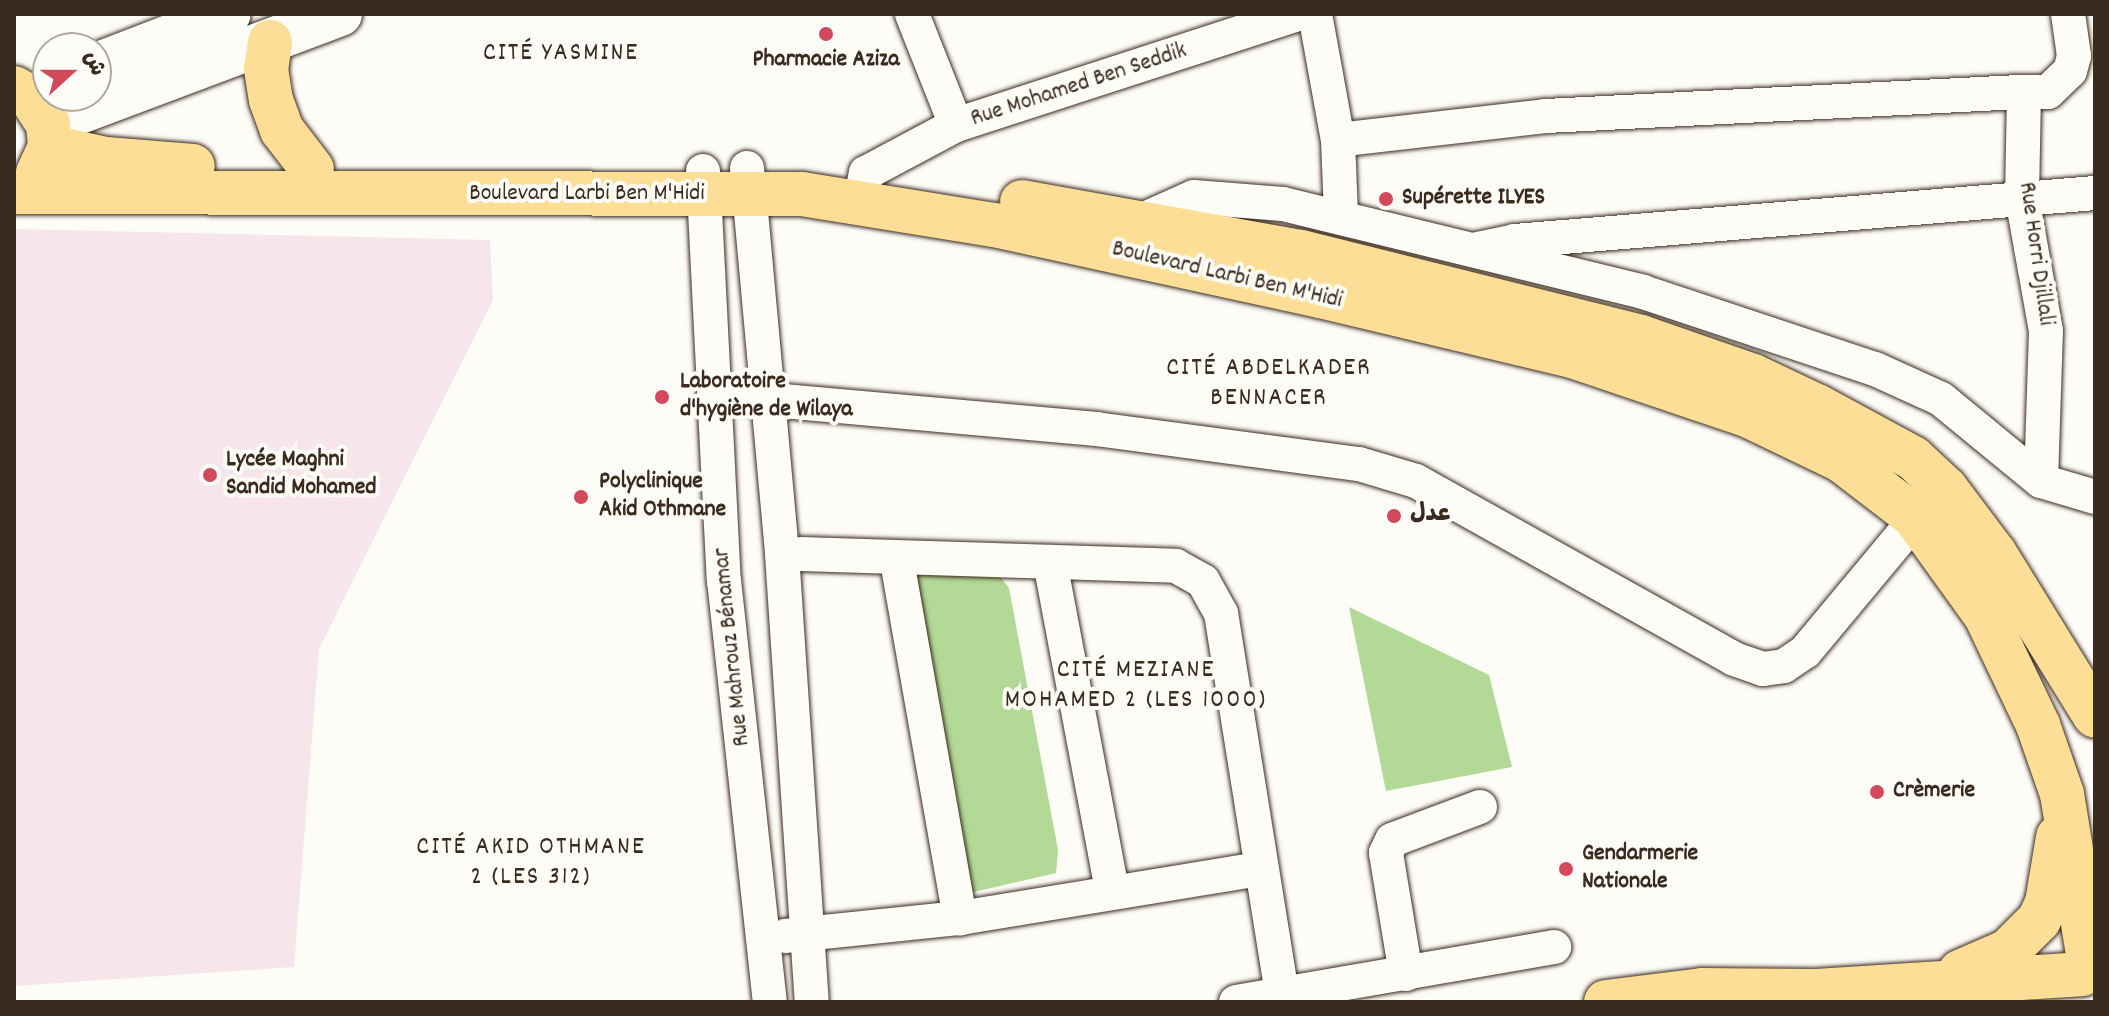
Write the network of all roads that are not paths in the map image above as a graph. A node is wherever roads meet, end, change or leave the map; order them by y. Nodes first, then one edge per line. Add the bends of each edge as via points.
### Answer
1 (229, 14) edge
2 (340, 14) edge
3 (912, 14) edge
4 (1298, 14) edge
5 (1315, 14) edge
6 (2068, 14) edge
7 (1262, 20) edge
8 (270, 42) junction
9 (112, 59) edge
10 (2085, 67) edge
11 (27, 86) edge
12 (2024, 92) junction
13 (956, 125) junction
14 (49, 136) junction
15 (1338, 140) junction
16 (312, 169) junction
17 (749, 182) junction
18 (704, 183) junction
19 (863, 188) junction
20 (14, 191) edge
21 (2095, 193) edge
22 (2022, 198) junction
23 (1341, 214) junction
24 (1138, 222) junction
25 (1470, 251) junction
26 (716, 395) junction
27 (769, 399) junction
28 (2041, 481) junction
29 (2095, 497) edge
30 (1930, 502) junction
31 (801, 554) dead end
32 (897, 561) junction
33 (1050, 562) junction
34 (2095, 716) edge
35 (2062, 794) junction
36 (1480, 807) dead end
37 (1260, 869) junction
38 (1112, 890) junction
39 (960, 918) junction
40 (807, 933) junction
41 (762, 938) junction
42 (1554, 947) dead end
43 (2085, 973) edge
44 (1406, 974) junction
45 (1941, 980) junction
46 (1282, 994) junction
47 (1702, 996) edge
48 (770, 1002) edge
49 (812, 1002) edge
50 (1236, 1002) edge
51 (1606, 1002) edge

1 - 9 main road
2 - 8 main road
3 - 13 street
4 - 7 street, Rue Mohamed Ben Seddik
5 - 15 street
6 - 10 street
7 - 13 street, Rue Mohamed Ben Seddik
8 - 14 main road
8 - 16 main road via 266,69 271,100 282,130
10 - 12 street via 2057,88
11 - 14 main road
12 - 15 street via 1546,116
12 - 22 street, Rue Horri Djillali
13 - 19 street, Rue Mohamed Ben Seddik
14 - 16 main road, Boulevard Larbi Ben M'Hidi via 176,166
14 - 20 main road via 37,176
15 - 23 street
16 - 18 main road, Boulevard Larbi Ben M'Hidi
17 - 18 main road, Boulevard Larbi Ben M'Hidi
17 - 19 main road, Boulevard Larbi Ben M'Hidi via 802,194
17 - 27 street
18 - 20 main road, Boulevard Larbi Ben M'Hidi
18 - 26 street, Rue Mahrouz Bénamar
19 - 24 main road, Boulevard Larbi Ben M'Hidi
19 - 30 main road, Boulevard Larbi Ben M'Hidi via 994,225 1572,356 1749,416
21 - 22 street
22 - 25 street via 1515,241
22 - 28 street, Rue Horri Djillali via 2046,331
23 - 24 street via 1224,196 1182,201
23 - 25 street
24 - 30 main road, Boulevard Larbi Ben M'Hidi via 1301,252 1641,337 1753,376 1913,458
25 - 28 street via 1643,292 1875,369 1941,399
26 - 27 street
26 - 41 street, Rue Mahrouz Bénamar via 724,580
27 - 30 street via 1096,429 1359,464 1416,481 1734,659 1763,669 1784,666 1805,652
27 - 40 street
28 - 29 street
30 - 34 main road, Boulevard Larbi Ben M'Hidi via 1995,554
30 - 35 main road, Boulevard Larbi Ben M'Hidi via 2038,725
31 - 32 street
32 - 33 street
32 - 39 street
33 - 37 street via 1176,566 1203,581 1221,613
33 - 38 street
35 - 43 main road, Boulevard Larbi Ben M'Hidi
35 - 45 main road via 2055,867 2039,920 2008,951
36 - 44 street via 1392,840 1386,853
37 - 38 street
37 - 46 street
38 - 39 street
39 - 40 street
40 - 41 street
40 - 49 street
41 - 48 street, Rue Mahrouz Bénamar
42 - 44 street
43 - 45 main road
44 - 46 street
45 - 47 main road
46 - 50 street
47 - 51 main road

